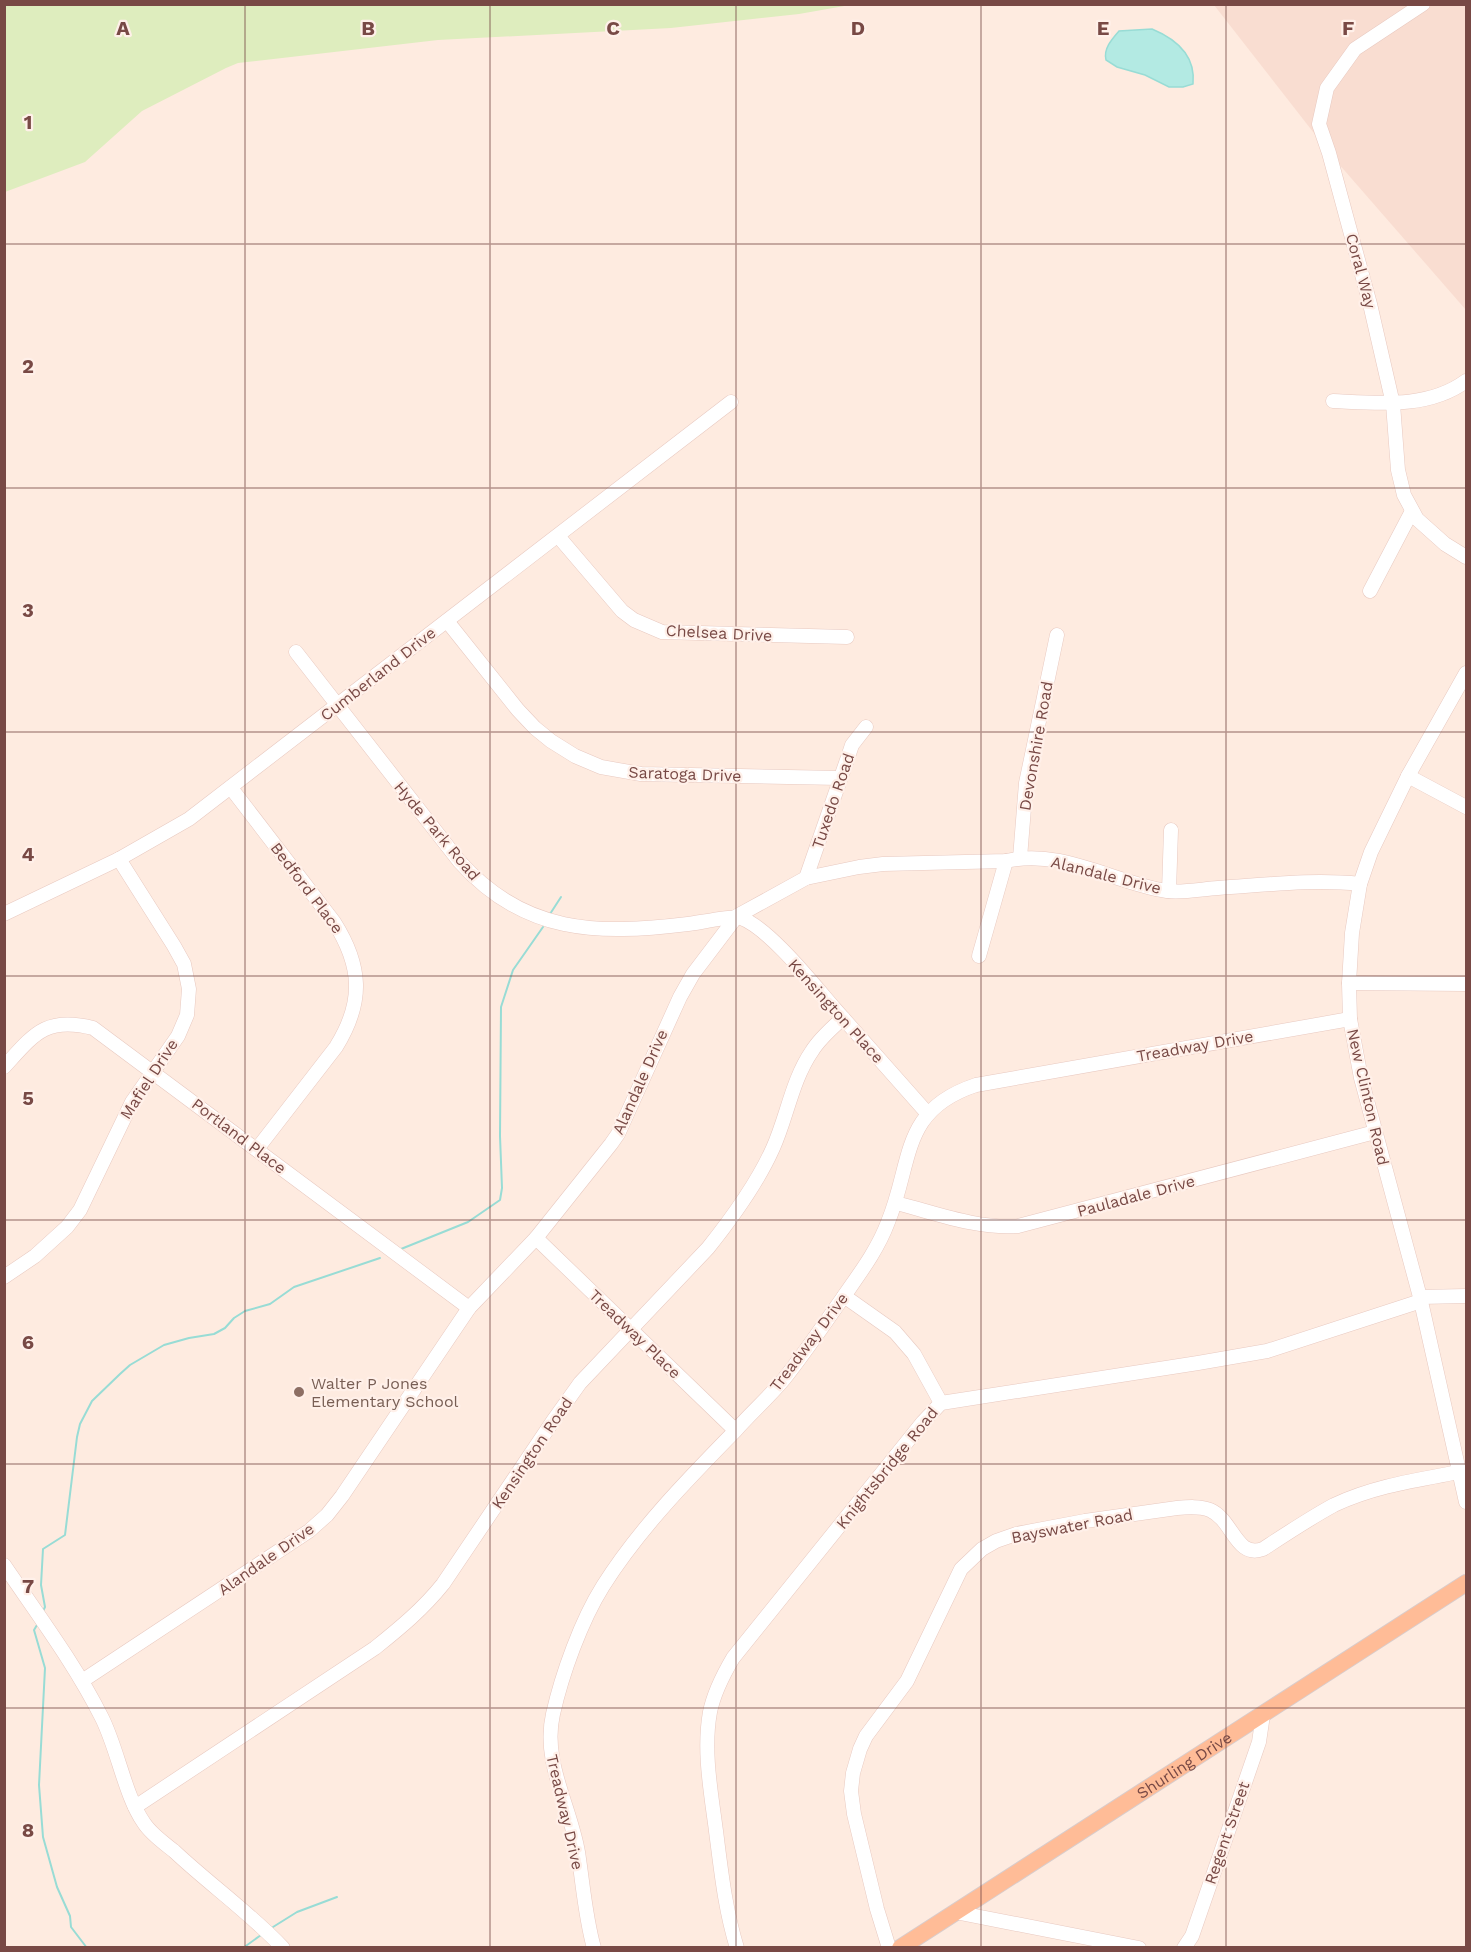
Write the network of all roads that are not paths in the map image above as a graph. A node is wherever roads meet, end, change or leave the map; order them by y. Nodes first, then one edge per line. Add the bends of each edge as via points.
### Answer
1 (1423, 4) edge
2 (1467, 381) edge
3 (1333, 400) dead end
4 (731, 402) dead end
5 (1393, 404) junction
6 (1412, 511) junction
7 (558, 536) junction
8 (1467, 557) edge
9 (1370, 591) dead end
10 (447, 621) junction
11 (1057, 635) dead end
12 (847, 637) dead end
13 (296, 652) dead end
14 (1467, 673) edge
15 (338, 705) junction
16 (866, 727) dead end
17 (1408, 776) junction
18 (840, 778) junction
19 (231, 788) junction
20 (1467, 807) edge
21 (1171, 830) dead end
22 (119, 858) junction
23 (1020, 858) junction
24 (1006, 861) junction
25 (806, 878) junction
26 (1360, 884) junction
27 (1169, 891) junction
28 (4, 914) edge
29 (737, 916) junction
30 (979, 956) dead end
31 (1349, 983) junction
32 (1467, 984) edge
33 (843, 1018) junction
34 (1350, 1019) junction
35 (4, 1067) edge
36 (154, 1071) junction
37 (928, 1114) junction
38 (1375, 1132) junction
39 (257, 1149) junction
40 (896, 1203) junction
41 (536, 1238) junction
42 (4, 1277) edge
43 (844, 1296) junction
44 (1467, 1296) edge
45 (1421, 1299) junction
46 (469, 1308) junction
47 (632, 1330) junction
48 (941, 1403) junction
49 (735, 1430) junction
50 (1460, 1472) junction
51 (1467, 1502) edge
52 (4, 1565) edge
53 (1467, 1583) edge
54 (82, 1681) junction
55 (1263, 1715) junction
56 (135, 1807) junction
57 (955, 1912) junction
58 (283, 1947) edge
59 (594, 1947) edge
60 (737, 1947) edge
61 (889, 1947) edge
62 (900, 1947) edge
63 (1139, 1947) edge
64 (1184, 1947) edge

1 - 5 street, Coral Way via 1355,49 1327,88 1319,124 1370,304
2 - 5 street via 1436,395
3 - 5 street
4 - 7 street, Cumberland Drive
5 - 6 street, Coral Way via 1398,470
6 - 8 street, Coral Way via 1445,544
6 - 9 street
7 - 10 street, Cumberland Drive
7 - 12 street, Chelsea Drive via 622,611 662,632
10 - 15 street, Cumberland Drive
10 - 18 street, Saratoga Drive via 535,728 567,751 601,767 641,774
11 - 23 street, Devonshire Road via 1026,783
13 - 15 street, Hyde Park Road
14 - 17 street, New Clinton Road
15 - 19 street, Cumberland Drive
15 - 29 street, Hyde Park Road via 459,861 488,890 515,908 556,924 606,928 677,926
16 - 18 street, Tuxedo Road via 852,745
17 - 20 street
17 - 26 street, New Clinton Road via 1380,831
18 - 25 street, Tuxedo Road
19 - 22 street, Cumberland Drive via 171,831
19 - 39 street, Bedford Place via 346,941 354,964 356,988 351,1018 336,1047
21 - 27 street
22 - 28 street, Cumberland Drive
22 - 36 street, Mafiel Drive via 184,964 189,989 187,1015
23 - 24 street, Alandale Drive
23 - 27 street, Alandale Drive via 1068,862
24 - 25 street, Alandale Drive via 883,864
24 - 30 street
25 - 29 street, Alandale Drive
26 - 27 street, Alandale Drive via 1328,881
26 - 31 street, New Clinton Road
29 - 33 street, Kensington Place via 768,937
29 - 41 street, Alandale Drive via 680,997 618,1134
31 - 32 street
31 - 34 street, New Clinton Road
33 - 37 street, Kensington Place
33 - 47 street, Kensington Road via 801,1069 772,1151 727,1224
34 - 37 street, Treadway Drive via 976,1085 951,1096
34 - 38 street, New Clinton Road
35 - 36 street, Portland Place via 35,1034 70,1023 93,1028
36 - 39 street, Portland Place
36 - 42 street, Mafiel Drive via 117,1130 80,1210 67,1227
37 - 40 street, Treadway Drive via 907,1151
38 - 40 street, Pauladale Drive via 1033,1224 997,1227
38 - 45 street, New Clinton Road
39 - 46 street, Portland Place
40 - 43 street, Treadway Drive via 875,1249
41 - 46 street, Alandale Drive
41 - 47 street, Treadway Place
43 - 48 street via 895,1332 914,1354
43 - 49 street, Treadway Drive via 784,1379
44 - 45 street, Knightsbridge Road
45 - 48 street, Knightsbridge Road via 1267,1351
45 - 50 street, New Clinton Road
46 - 54 street, Alandale Drive via 327,1515 309,1531
47 - 49 street, Treadway Place
47 - 56 street, Kensington Road via 580,1383 426,1605 375,1648
48 - 60 street, Knightsbridge Road via 733,1658 715,1695 708,1730 708,1764 724,1890
49 - 59 street, Treadway Drive via 625,1553 602,1587 585,1620 553,1711 550,1755 573,1830
50 - 51 street, New Clinton Road
50 - 61 street, Bayswater Road via 1365,1493 1335,1505 1254,1552 1246,1550 1221,1517 1200,1507 1032,1530 982,1549 961,1569 907,1681 866,1736 853,1773 854,1814
52 - 54 street
53 - 55 main road, Shurling Drive
54 - 56 street via 111,1738
55 - 57 main road, Shurling Drive
55 - 64 street, Regent Street via 1259,1742 1192,1935
56 - 58 street via 145,1825
57 - 62 main road, Shurling Drive
57 - 63 street

